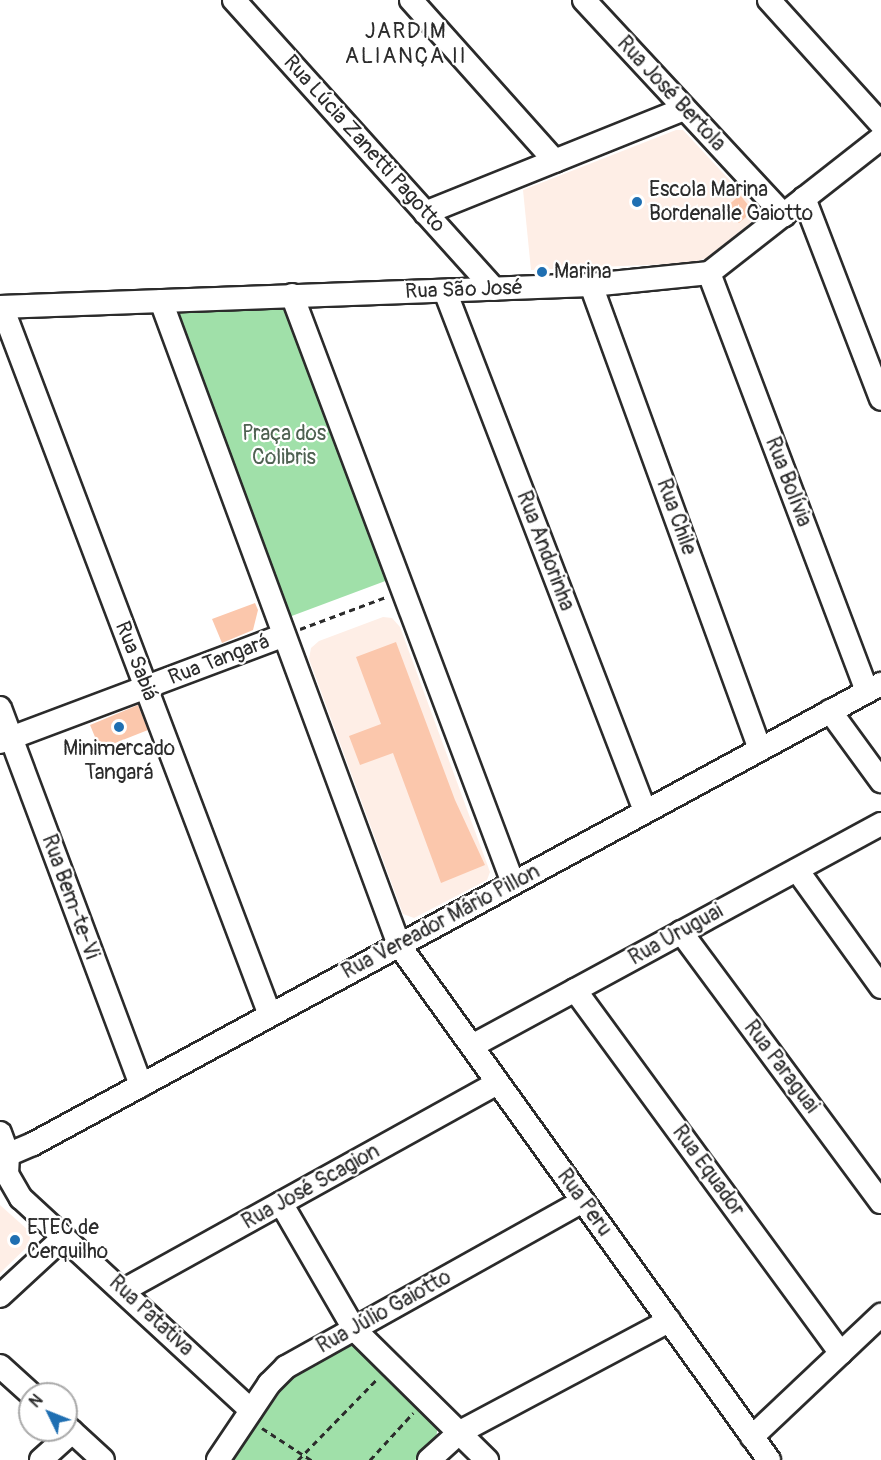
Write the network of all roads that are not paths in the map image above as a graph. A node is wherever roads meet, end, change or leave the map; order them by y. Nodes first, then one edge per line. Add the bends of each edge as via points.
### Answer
1 (234, 0) edge
2 (411, 0) edge
3 (584, 0) edge
4 (769, 0) edge
5 (684, 109) junction
6 (881, 124) edge
7 (881, 138) edge
8 (555, 161) junction
9 (804, 198) junction
10 (425, 213) junction
11 (784, 214) junction
12 (709, 273) junction
13 (591, 285) junction
14 (494, 289) junction
15 (445, 291) junction
16 (292, 295) junction
17 (161, 301) junction
18 (1, 307) edge
19 (881, 399) edge
20 (284, 635) junction
21 (146, 687) junction
22 (874, 687) edge
23 (0, 708) edge
24 (830, 711) junction
25 (6, 740) edge
26 (760, 749) junction
27 (881, 781) edge
28 (645, 811) junction
29 (881, 824) edge
30 (797, 870) junction
31 (513, 883) junction
32 (681, 932) junction
33 (399, 945) junction
34 (881, 987) edge
35 (575, 990) junction
36 (270, 1015) junction
37 (472, 1046) junction
38 (498, 1083) junction
39 (141, 1086) junction
40 (0, 1133) edge
41 (4, 1156) edge
42 (583, 1201) junction
43 (881, 1202) edge
44 (281, 1203) junction
45 (64, 1237) junction
46 (124, 1290) junction
47 (0, 1296) edge
48 (881, 1315) edge
49 (669, 1321) junction
50 (354, 1329) junction
51 (841, 1353) junction
52 (0, 1366) edge
53 (18, 1382) edge
54 (248, 1414) junction
55 (460, 1432) junction
56 (78, 1437) edge
57 (752, 1437) junction
58 (57, 1442) edge
59 (41, 1460) edge
60 (103, 1460) edge
61 (218, 1460) edge
62 (429, 1460) edge
63 (487, 1460) edge
64 (769, 1460) edge

1 - 10 street, Rua Lúcia Zanetti Pagotto
2 - 8 street
3 - 5 street, Rua José Bertola
4 - 6 street
5 - 8 street
5 - 11 street, Rua José Bertola
7 - 9 street
8 - 10 street
9 - 11 street
9 - 19 street
10 - 14 street, Rua Lúcia Zanetti Pagotto
11 - 12 street
12 - 13 street, Rua São José
12 - 22 street, Rua Bolívia
13 - 14 street, Rua São José
13 - 26 street, Rua Chile
14 - 15 street, Rua São José
15 - 16 street, Rua São José
15 - 28 street, Rua Andorinha
16 - 17 street, Rua São José
16 - 31 street
17 - 18 street, Rua São José
17 - 20 street
18 - 21 street, Rua Sabiá
20 - 21 street, Rua Tangará
20 - 33 street
21 - 25 street, Rua Tangará
21 - 36 street, Rua Sabiá
22 - 24 street, Rua Vereador Mário Pillon
23 - 25 street, Rua Bem-te-Vi
24 - 26 street, Rua Vereador Mário Pillon
24 - 27 street
25 - 39 street, Rua Bem-te-Vi
26 - 28 street, Rua Vereador Mário Pillon
28 - 31 street, Rua Vereador Mário Pillon
29 - 30 street, Rua Uruguai
30 - 32 street, Rua Uruguai
30 - 34 street
31 - 33 street, Rua Vereador Mário Pillon
32 - 35 street, Rua Uruguai
32 - 43 street, Rua Paraguai
33 - 36 street, Rua Vereador Mário Pillon
33 - 37 street, Rua Peru
35 - 37 street, Rua Uruguai
35 - 51 street, Rua Equador
36 - 39 street, Rua Vereador Mário Pillon
37 - 38 street, Rua Peru
38 - 42 street, Rua Peru
38 - 44 street, Rua José Scagion
39 - 41 street, Rua Vereador Mário Pillon
40 - 41 street, Rua Patativa
41 - 45 street, Rua Patativa via 7,1174 21,1198
42 - 49 street, Rua Peru
42 - 50 street, Rua Júlio Gaiotto
44 - 46 street, Rua José Scagion
44 - 50 street
45 - 46 street, Rua Patativa
45 - 47 street
46 - 54 street, Rua Patativa
48 - 51 street
49 - 55 street
49 - 57 street, Rua Peru
50 - 54 street, Rua Júlio Gaiotto via 286,1367
50 - 55 street
51 - 57 street
52 - 53 street
54 - 61 street, Rua Júlio Gaiotto
55 - 62 street
55 - 63 street
56 - 60 street
57 - 64 street, Rua Peru
58 - 59 street

